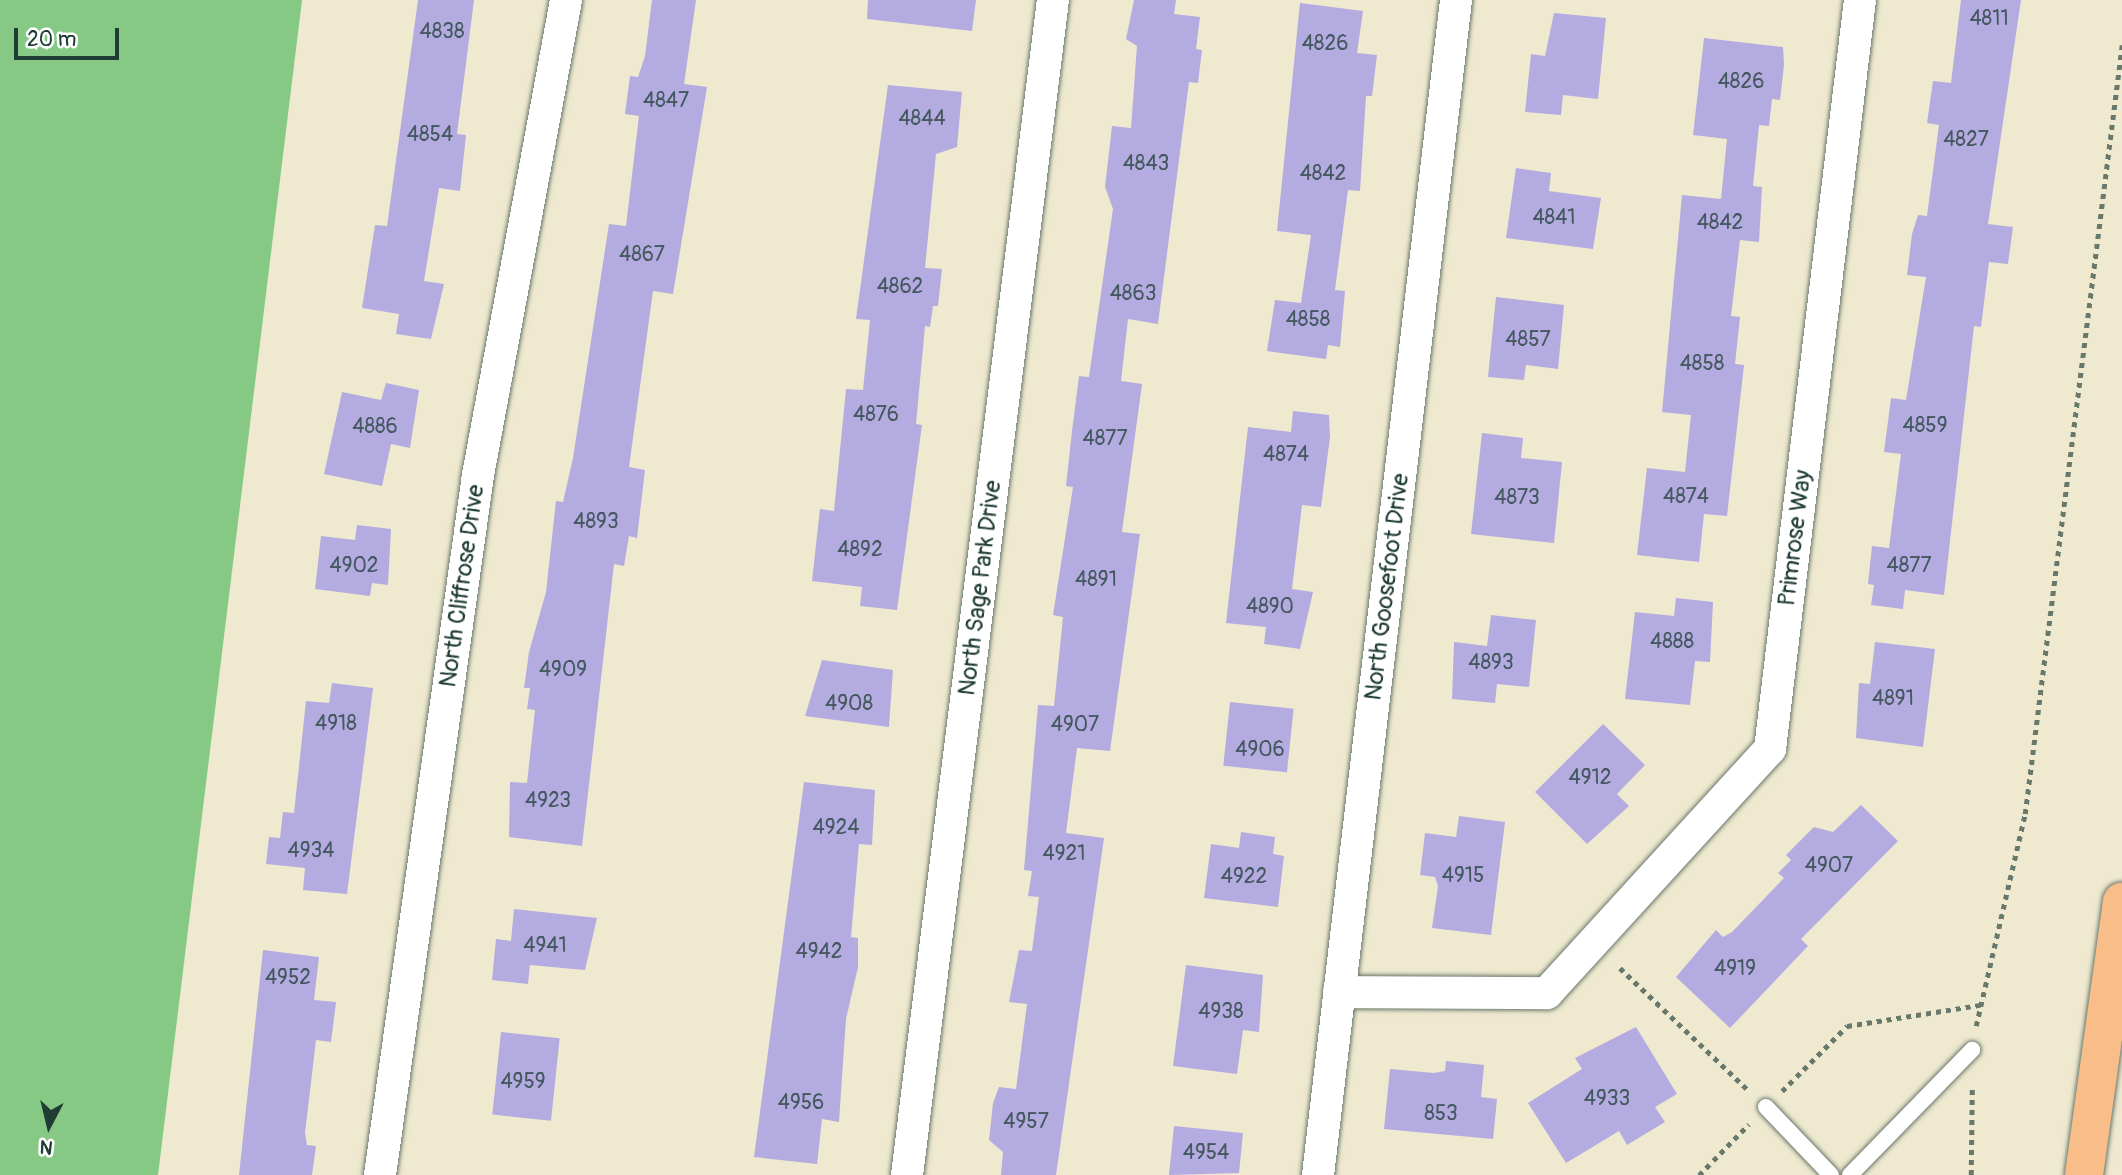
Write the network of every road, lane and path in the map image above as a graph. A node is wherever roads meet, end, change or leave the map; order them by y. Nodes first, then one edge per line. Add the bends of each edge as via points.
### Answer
1 (566, 0) edge
2 (1053, 0) edge
3 (1456, 0) edge
4 (1860, 0) edge
5 (2122, 45) edge
6 (2122, 902) edge
7 (1620, 968) dead end
8 (1339, 992) junction
9 (1980, 1005) junction
10 (1972, 1050) junction
11 (1766, 1107) junction
12 (380, 1175) edge
13 (907, 1175) edge
14 (1318, 1175) edge
15 (1699, 1175) edge
16 (1831, 1175) edge
17 (1850, 1175) edge
18 (1971, 1175) edge
19 (2084, 1175) edge

1 - 12 street, North Cliffrose Drive via 478,475
2 - 13 street, North Sage Park Drive
3 - 8 street, North Goosefoot Drive
4 - 8 street, Primrose Way via 1770,749 1547,993
5 - 9 path via 2025,814
6 - 19 main road
7 - 11 path
8 - 14 street, North Goosefoot Drive
9 - 10 path
9 - 11 path via 1847,1026
10 - 17 lane
10 - 18 path
11 - 15 path
11 - 16 lane

